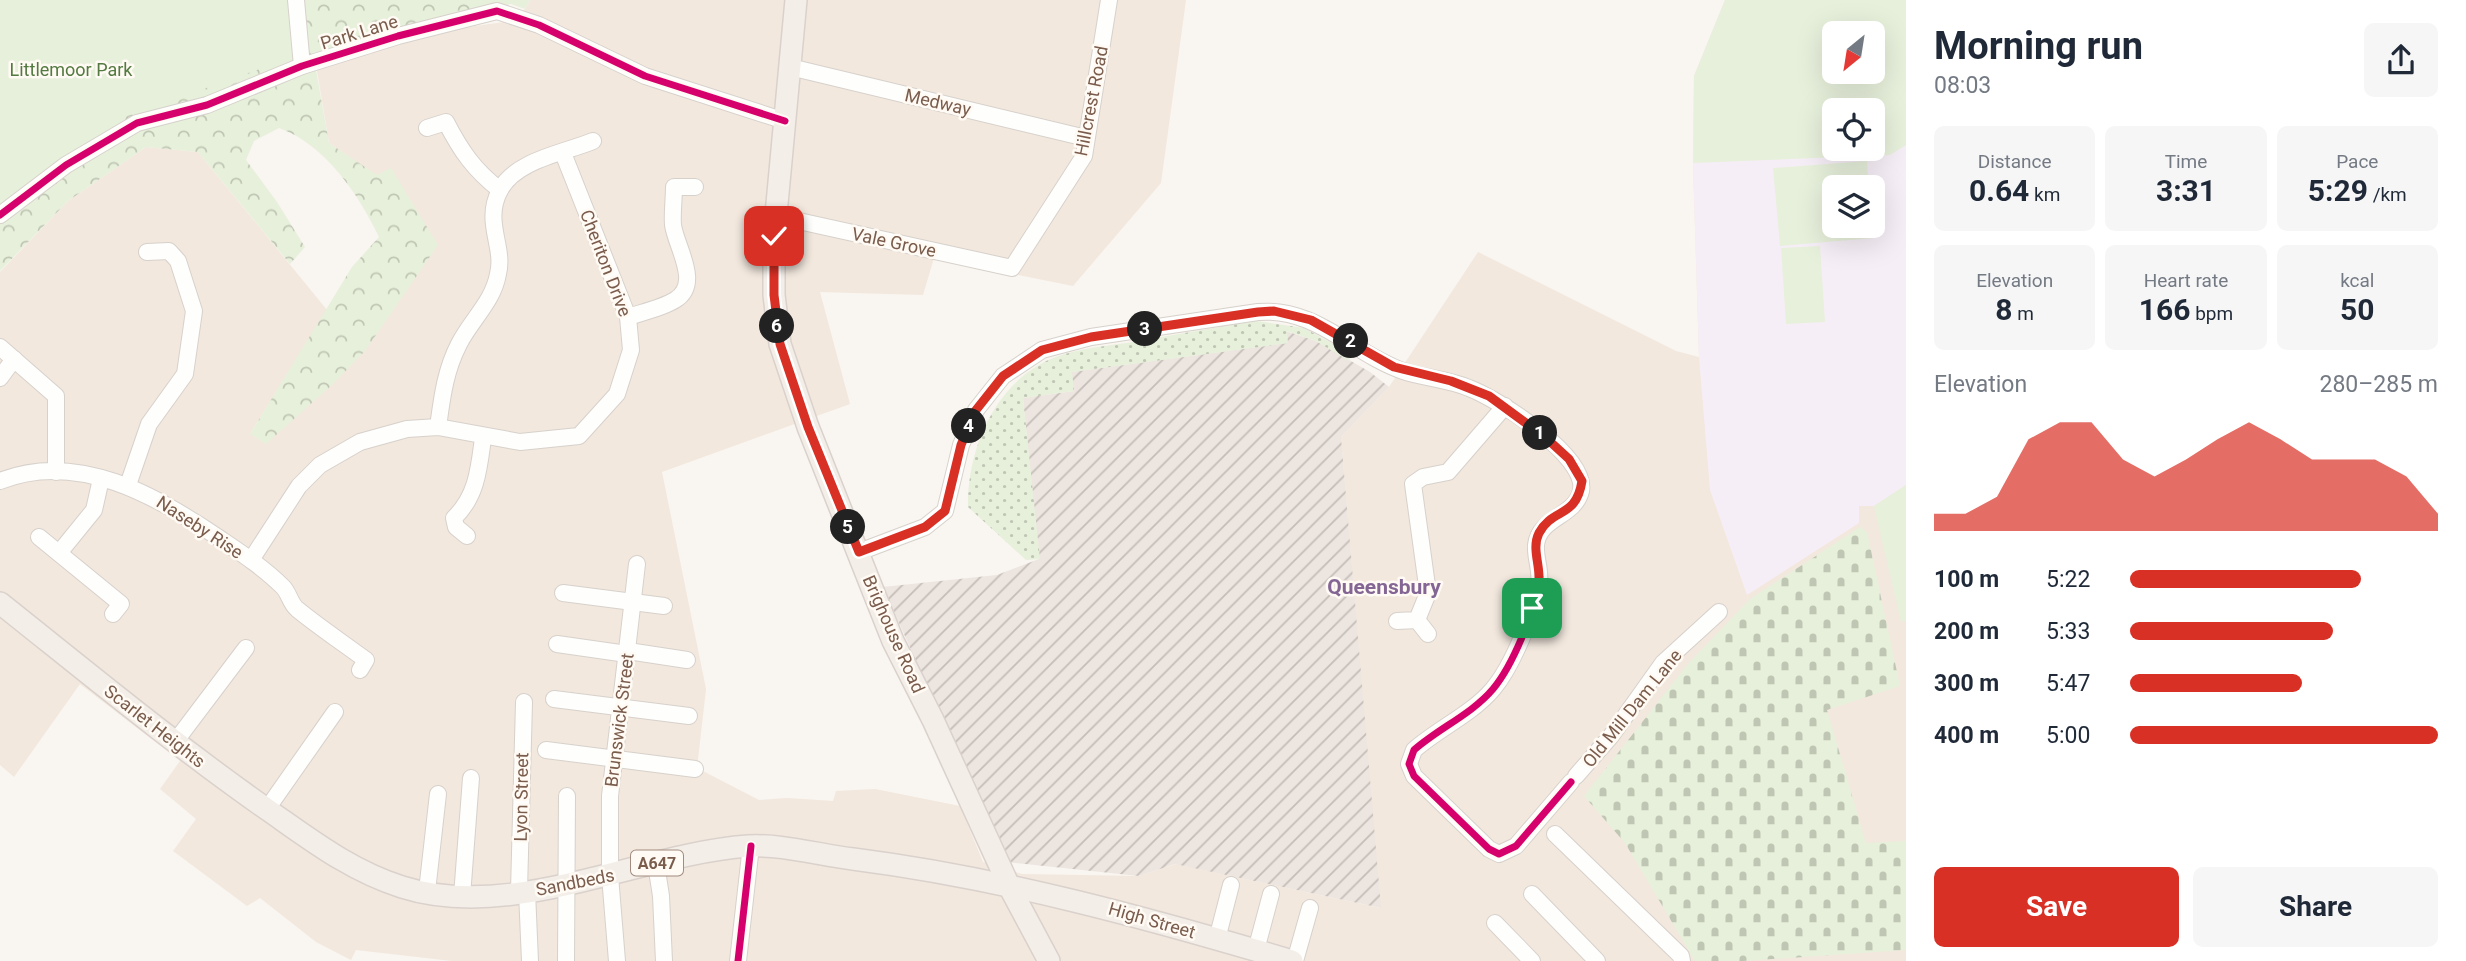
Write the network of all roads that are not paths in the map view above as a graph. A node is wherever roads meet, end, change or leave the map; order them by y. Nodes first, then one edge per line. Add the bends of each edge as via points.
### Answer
1 (296, 0) edge
2 (796, 0) edge
3 (1110, 0) edge
4 (302, 66) junction
5 (790, 67) junction
6 (786, 121) junction
7 (427, 128) dead end
8 (1086, 138) junction
9 (593, 141) dead end
10 (563, 153) junction
11 (695, 187) dead end
12 (499, 190) junction
13 (0, 215) edge
14 (776, 216) junction
15 (147, 252) dead end
16 (1012, 268) joint
17 (628, 317) junction
18 (0, 347) edge
19 (14, 359) junction
20 (0, 378) edge
21 (1506, 406) junction
22 (438, 427) junction
23 (483, 438) junction
24 (56, 472) junction
25 (101, 479) junction
26 (0, 481) edge
27 (128, 485) junction
28 (467, 536) dead end
29 (39, 537) dead end
30 (859, 552) junction
31 (59, 553) junction
32 (251, 560) junction
33 (637, 564) dead end
34 (563, 593) dead end
35 (633, 602) junction
36 (664, 606) dead end
37 (3, 612) edge
38 (1719, 612) dead end
39 (113, 614) dead end
40 (1417, 620) junction
41 (1397, 621) dead end
42 (1428, 634) dead end
43 (557, 644) dead end
44 (246, 648) dead end
45 (628, 653) junction
46 (366, 660) dead end
47 (687, 660) dead end
48 (554, 699) dead end
49 (524, 702) dead end
50 (620, 706) junction
51 (335, 712) dead end
52 (689, 716) dead end
53 (175, 743) junction
54 (546, 750) dead end
55 (614, 758) junction
56 (695, 769) dead end
57 (471, 778) dead end
58 (438, 794) dead end
59 (567, 796) dead end
60 (267, 809) junction
61 (1555, 834) dead end
62 (314, 842) joint
63 (751, 846) junction
64 (656, 864) junction
65 (610, 876) junction
66 (566, 881) junction
67 (1231, 885) dead end
68 (1010, 888) junction
69 (427, 891) junction
70 (523, 892) junction
71 (1271, 894) dead end
72 (1532, 894) dead end
73 (462, 896) junction
74 (1310, 908) dead end
75 (1495, 923) dead end
76 (1217, 939) junction
77 (1256, 950) junction
78 (530, 961) edge
79 (566, 961) edge
80 (617, 961) edge
81 (664, 961) edge
82 (737, 961) edge
83 (1049, 961) edge
84 (1293, 961) edge
85 (1532, 961) edge
86 (1597, 961) edge
87 (1682, 961) edge

1 - 4 street
2 - 5 main road, Brighouse Road
3 - 8 street, Hillcrest Road
4 - 6 street, Park Lane via 498,11 539,25 645,76
4 - 13 street, Park Lane via 207,105 137,123 66,165
5 - 6 main road, Brighouse Road
5 - 8 street, Medway
6 - 14 main road, Brighouse Road
7 - 12 street via 446,122 464,157
8 - 16 street, Hillcrest Road via 1084,156
9 - 10 street
10 - 12 street via 522,167
10 - 17 street, Cheriton Drive
11 - 17 street via 674,187 673,223 687,268 687,286 677,299
12 - 22 street via 492,227 499,273 446,374
14 - 16 street, Vale Grove
14 - 30 main road, Brighouse Road via 774,295 780,344
15 - 27 street via 169,251 178,261 194,310 185,374 149,424
17 - 23 street, Cheriton Drive via 631,350 625,375 617,394 591,426 579,436 520,442
18 - 19 street
19 - 20 street
19 - 24 street via 56,396
21 - 30 street, Old Mill Dam Lane via 1451,381 1394,367 1311,320 1274,311 1091,337 1042,350 1003,376 976,410 961,445 945,511 925,527
21 - 38 street, Old Mill Dam Lane via 1569,459 1582,481 1580,495 1574,506 1548,522 1539,534 1540,580 1532,608 1494,688 1429,736 1414,750 1409,764 1414,776 1489,849 1499,854 1516,846 1611,736 1663,663
21 - 40 street via 1448,472 1413,484 1429,593
22 - 23 street, Cheriton Drive
22 - 32 street, Cheriton Drive via 381,435 320,466 299,486
23 - 28 street via 475,488 454,518 456,527
24 - 25 street, Naseby Rise
24 - 26 street, Naseby Rise
25 - 27 street, Naseby Rise
25 - 31 street via 94,510
27 - 32 street, Naseby Rise via 176,509
29 - 31 street
30 - 68 main road, Brighouse Road via 893,641
31 - 39 street via 121,604
32 - 46 street, Naseby Rise via 285,589 293,606
33 - 35 street, Brunswick Street
34 - 35 street
35 - 36 street
35 - 45 street, Brunswick Street
37 - 53 main road, Scarlet Heights / A647
40 - 41 street
40 - 42 street
43 - 45 street
44 - 53 street
45 - 47 street
45 - 50 street, Brunswick Street
48 - 50 street
49 - 70 street, Lyon Street
50 - 52 street
50 - 55 street, Brunswick Street
51 - 60 street
53 - 60 main road, Scarlet Heights / A647
54 - 55 street
55 - 56 street
55 - 65 street, Brunswick Street
57 - 73 street
58 - 69 street
59 - 66 street
60 - 62 main road, Scarlet Heights / A647
61 - 87 street
62 - 69 main road, Sandbeds / A647 via 353,869
63 - 64 main road, Sandbeds / A647
63 - 68 main road, Sandbeds / A647 via 913,867
63 - 82 street
64 - 65 main road, Sandbeds / A647
64 - 81 street
65 - 66 main road, Sandbeds / A647
65 - 80 street, Brunswick Street
66 - 70 main road, Sandbeds / A647
66 - 79 street
67 - 76 street
68 - 76 main road, High Street / A647 via 1120,910
68 - 83 main road, Brighouse Road
69 - 73 main road, Sandbeds / A647
70 - 73 main road, Sandbeds / A647
70 - 78 street, Lyon Street
71 - 77 street
72 - 86 street
74 - 84 street
75 - 85 street
76 - 77 main road, High Street / A647
77 - 84 main road, High Street / A647

